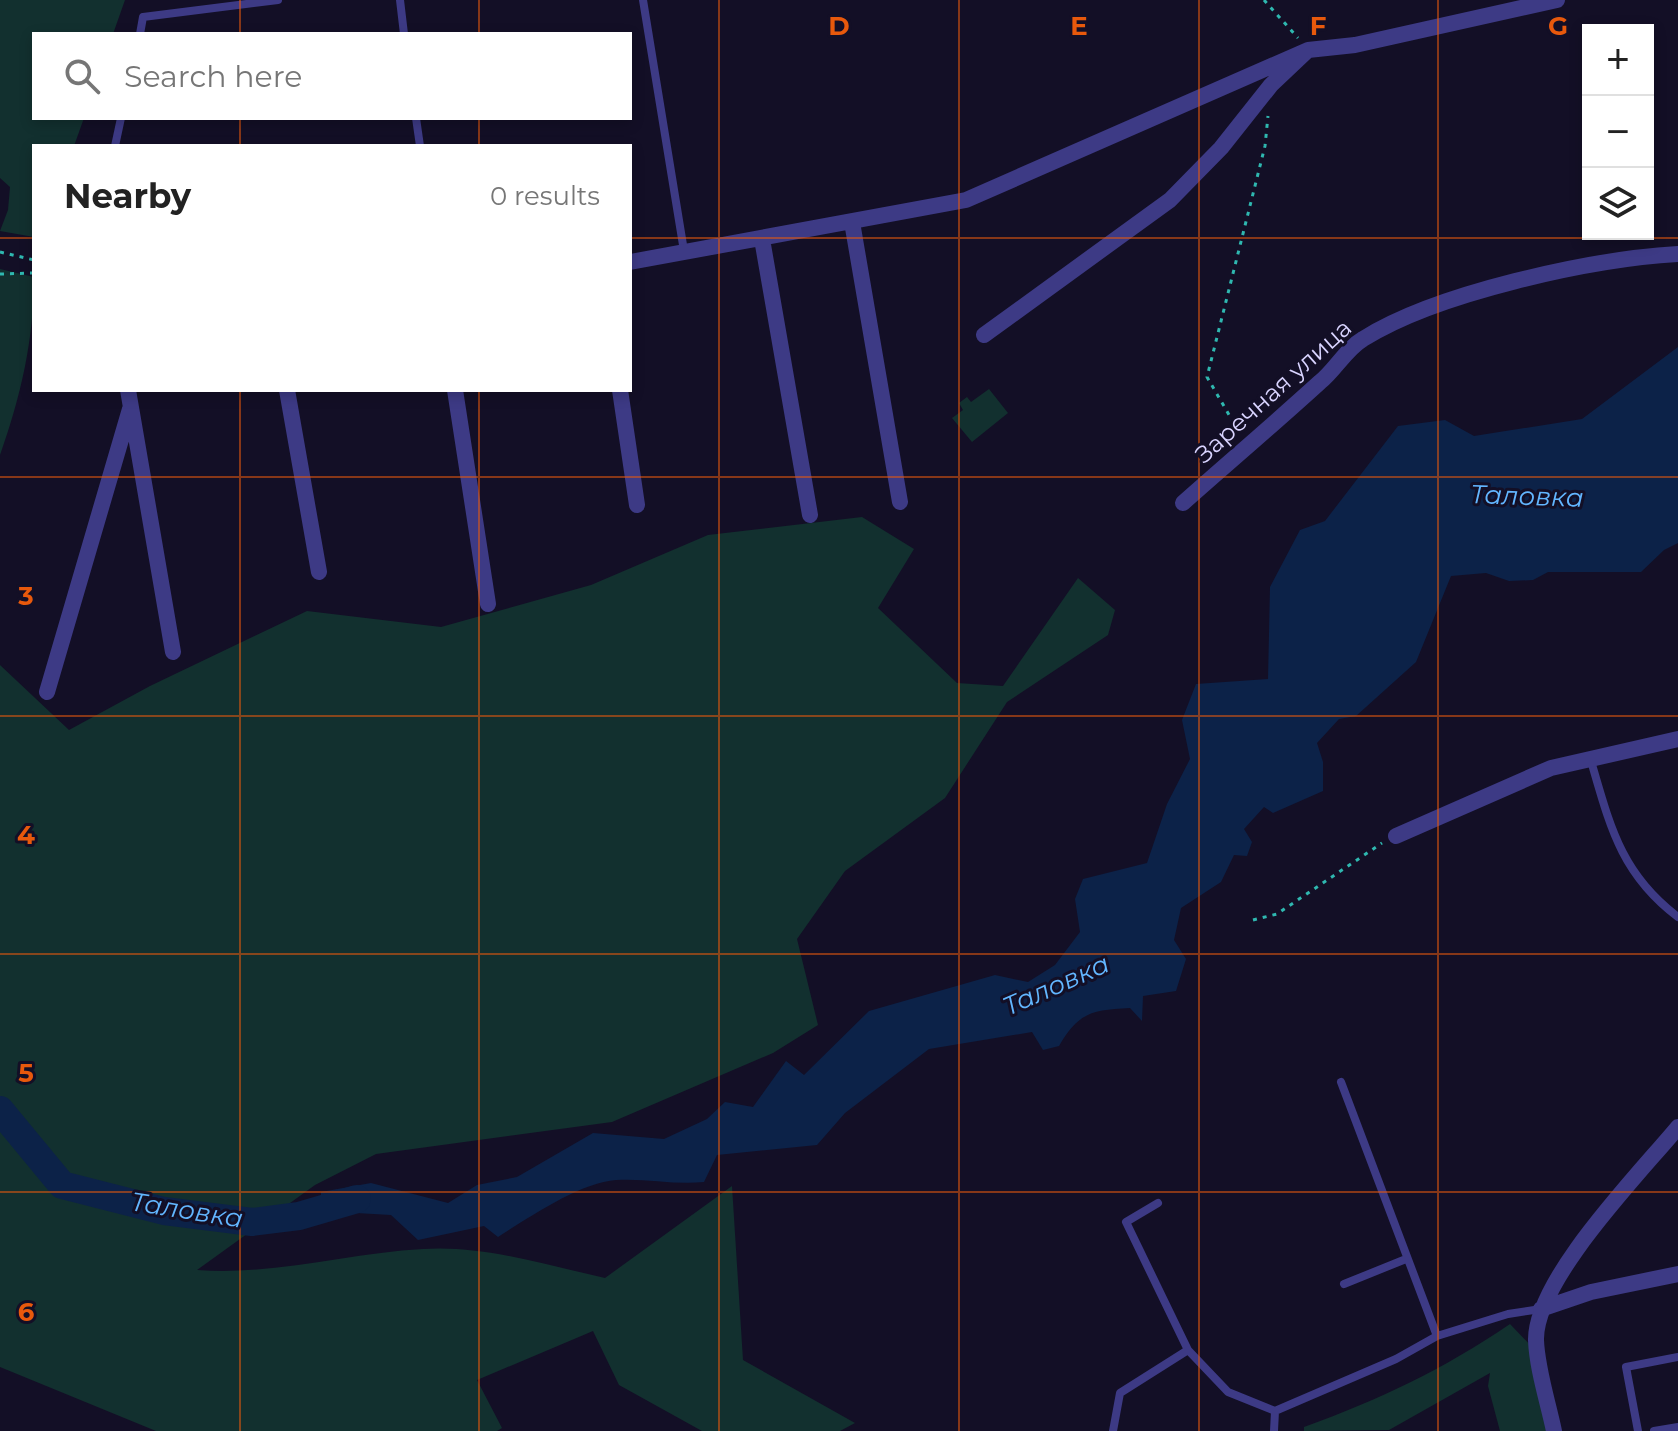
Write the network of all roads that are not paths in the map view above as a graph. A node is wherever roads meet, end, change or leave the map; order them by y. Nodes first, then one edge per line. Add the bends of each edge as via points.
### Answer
1 (278, 0) edge
2 (400, 0) edge
3 (643, 0) edge
4 (1557, 0) edge
5 (140, 32) edge
6 (404, 32) edge
7 (1308, 50) junction
8 (121, 120) edge
9 (416, 120) edge
10 (115, 144) edge
11 (420, 144) edge
12 (852, 222) junction
13 (762, 239) junction
14 (684, 251) junction
15 (1678, 254) edge
16 (632, 262) edge
17 (984, 335) dead end
18 (128, 392) edge
19 (287, 392) edge
20 (455, 392) edge
21 (620, 392) edge
22 (130, 409) junction
23 (900, 502) dead end
24 (1183, 503) dead end
25 (637, 505) dead end
26 (810, 515) dead end
27 (319, 572) dead end
28 (488, 604) dead end
29 (173, 652) dead end
30 (47, 692) dead end
31 (1678, 739) edge
32 (1591, 761) junction
33 (1396, 836) road end
34 (1678, 917) edge
35 (1341, 1082) dead end
36 (1678, 1127) edge
37 (1158, 1203) dead end
38 (1406, 1259) junction
39 (1678, 1274) edge
40 (1344, 1284) dead end
41 (1541, 1309) junction
42 (1437, 1336) junction
43 (1188, 1350) junction
44 (1678, 1357) edge
45 (1275, 1411) junction
46 (1678, 1427) edge
47 (1113, 1431) edge
48 (1274, 1431) edge
49 (1554, 1431) edge
50 (1638, 1431) edge
51 (1654, 1431) edge

1 - 5 lane via 143,17
2 - 6 lane
3 - 14 lane
4 - 7 street via 1355,45
7 - 12 street via 966,200
7 - 17 street via 1170,200
8 - 10 lane
9 - 11 lane
12 - 13 street
12 - 23 street
13 - 14 street
13 - 26 street
14 - 16 street
15 - 24 street, Заречная улица via 1620,257 1492,289 1361,340
18 - 22 street
19 - 27 street
20 - 28 street
21 - 25 street
22 - 29 street
22 - 30 street
31 - 32 street
32 - 33 street via 1551,768
32 - 34 lane via 1611,830 1633,874 1652,898
35 - 38 lane
36 - 41 street via 1567,1262
37 - 43 lane via 1126,1222
38 - 40 lane
38 - 42 lane
39 - 41 street via 1591,1292
41 - 42 lane
41 - 49 street via 1536,1340
42 - 45 lane
43 - 45 lane via 1228,1392
43 - 47 lane via 1120,1393
44 - 50 lane via 1626,1367
45 - 48 lane
46 - 51 lane

